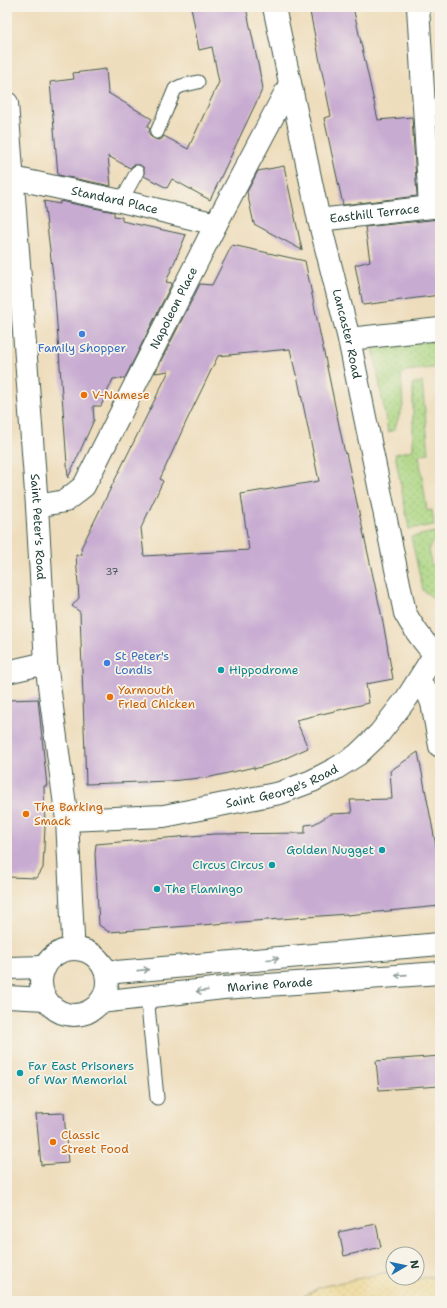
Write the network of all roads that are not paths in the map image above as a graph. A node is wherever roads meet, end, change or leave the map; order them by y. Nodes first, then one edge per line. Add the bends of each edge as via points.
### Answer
1 (274, 7) edge
2 (418, 7) edge
3 (198, 82) dead end
4 (290, 84) junction
5 (7, 104) edge
6 (157, 132) dead end
7 (137, 172) dead end
8 (13, 178) junction
9 (121, 201) junction
10 (435, 206) edge
11 (319, 220) junction
12 (216, 224) junction
13 (440, 329) edge
14 (348, 338) junction
15 (37, 506) junction
16 (437, 650) edge
17 (46, 664) junction
18 (7, 672) edge
19 (418, 682) junction
20 (440, 746) edge
21 (67, 820) junction
22 (440, 944) edge
23 (72, 949) junction
24 (45, 966) junction
25 (7, 968) edge
26 (105, 968) junction
27 (440, 973) edge
28 (147, 996) junction
29 (7, 997) edge
30 (46, 999) junction
31 (100, 1002) junction
32 (157, 1098) dead end

1 - 4 street, Lancaster Road
2 - 10 street, Easthill Terrace
3 - 6 lane via 175,89
4 - 11 street, Lancaster Road
4 - 12 street, Napoleon Place
5 - 8 street, Saint Peter's Road
7 - 9 lane
8 - 9 street, Standard Place
8 - 15 street, Saint Peter's Road
9 - 12 street, Standard Place
10 - 11 street, Easthill Terrace
11 - 14 street, Lancaster Road
12 - 15 street, Napoleon Place via 84,486 65,501
13 - 14 street
14 - 16 street, Lancaster Road via 405,613 419,636
15 - 17 street, Saint Peter's Road
16 - 19 street, Saint George's Road
17 - 18 street
17 - 21 street, Saint Peter's Road
19 - 20 street via 426,690 432,703
19 - 21 street, Saint George's Road via 379,734 357,755 312,781 280,793 164,816
21 - 23 street, Saint Peter's Road
26 -> 22 street, Marine Parade via 116,972
23 - 24 street via 56,954
23 - 26 street via 91,954
24 - 25 street
24 - 30 street via 41,983
26 - 31 street via 107,986
27 -> 28 street, Marine Parade via 223,988
28 - 31 street, Marine Parade
28 - 32 lane
29 - 30 street
30 - 31 street via 62,1013 72,1015 92,1010

